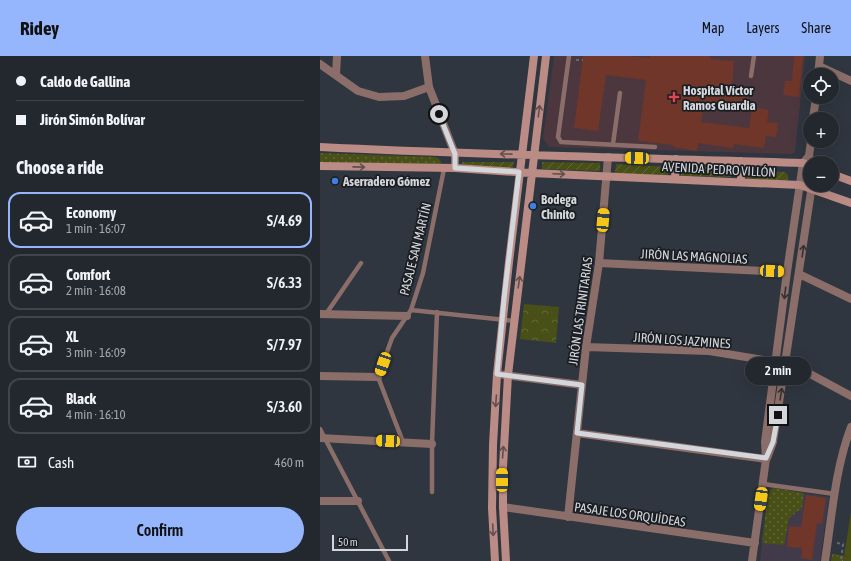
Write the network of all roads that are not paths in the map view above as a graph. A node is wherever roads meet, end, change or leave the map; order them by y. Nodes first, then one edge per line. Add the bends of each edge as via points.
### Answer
1 (337, 56) edge
2 (425, 56) edge
3 (534, 56) edge
4 (546, 56) edge
5 (569, 56) edge
6 (754, 56) edge
7 (820, 56) edge
8 (320, 64) edge
9 (818, 68) edge
10 (336, 76) junction
11 (751, 76) dead end
12 (839, 77) edge
13 (851, 81) edge
14 (429, 87) junction
15 (620, 93) dead end
16 (613, 144) junction
17 (320, 147) edge
18 (655, 147) dead end
19 (455, 154) junction
20 (521, 154) junction
21 (534, 155) junction
22 (608, 157) junction
23 (676, 159) junction
24 (741, 161) junction
25 (803, 162) edge
26 (320, 166) edge
27 (455, 168) junction
28 (444, 169) junction
29 (519, 172) junction
30 (531, 173) junction
31 (606, 176) junction
32 (803, 177) edge
33 (839, 177) edge
34 (675, 179) junction
35 (851, 181) edge
36 (741, 182) junction
37 (800, 185) junction
38 (803, 186) edge
39 (810, 192) edge
40 (824, 192) edge
41 (851, 203) edge
42 (509, 262) junction
43 (361, 263) dead end
44 (522, 263) junction
45 (599, 264) junction
46 (787, 272) junction
47 (799, 274) junction
48 (504, 299) junction
49 (851, 299) edge
50 (517, 300) junction
51 (437, 312) junction
52 (409, 313) junction
53 (323, 314) edge
54 (502, 320) junction
55 (514, 321) junction
56 (586, 347) junction
57 (786, 361) junction
58 (776, 362) junction
59 (497, 374) junction
60 (508, 375) junction
61 (320, 376) edge
62 (378, 378) junction
63 (582, 385) junction
64 (851, 396) edge
65 (851, 427) edge
66 (320, 428) edge
67 (577, 433) junction
68 (323, 438) edge
69 (404, 442) junction
70 (432, 444) junction
71 (766, 458) junction
72 (763, 484) junction
73 (432, 492) dead end
74 (835, 494) junction
75 (320, 501) edge
76 (358, 501) junction
77 (502, 507) junction
78 (568, 517) junction
79 (755, 543) junction
80 (389, 561) edge
81 (495, 561) edge
82 (506, 561) edge
83 (752, 561) edge
84 (825, 561) edge

1 - 10 street
2 - 14 street
3 - 20 main road
21 -> 4 main road
5 - 16 lane via 558,137 561,142
6 - 11 lane
7 - 9 street
8 - 10 street
10 - 14 street via 358,91 379,97 404,96
12 - 13 street
14 - 19 street
15 - 16 lane
16 - 18 lane
17 - 19 main road, AVENIDA PEDRO VILLÓN
20 -> 19 main road, AVENIDA PEDRO VILLÓN
19 - 27 street
20 - 21 main road, AVENIDA PEDRO VILLÓN
20 - 29 main road
21 - 22 main road, AVENIDA PEDRO VILLÓN
21 - 30 main road
22 - 23 main road, AVENIDA PEDRO VILLÓN
22 - 31 street, JIRÓN LAS TRINITARIAS
23 - 24 main road, AVENIDA PEDRO VILLÓN
23 - 34 main road
24 - 25 main road, AVENIDA PEDRO VILLÓN
24 - 36 main road
26 -> 28 main road, AVENIDA PEDRO VILLÓN
27 - 28 main road, AVENIDA PEDRO VILLÓN
27 - 29 main road, AVENIDA PEDRO VILLÓN
28 - 52 lane, PASAJE SAN MARTÍN via 423,273
29 - 30 main road, AVENIDA PEDRO VILLÓN
29 - 42 main road
30 -> 31 main road, AVENIDA PEDRO VILLÓN
30 - 44 main road
31 - 34 main road, AVENIDA PEDRO VILLÓN
31 - 45 street, JIRÓN LAS TRINITARIAS
32 - 37 street
33 - 35 main road
34 - 36 main road, AVENIDA PEDRO VILLÓN
36 - 37 main road, AVENIDA PEDRO VILLÓN
37 - 38 main road, AVENIDA PEDRO VILLÓN
37 - 46 street
47 -> 39 street
40 - 41 main road, AVENIDA PEDRO VILLÓN
42 - 44 main road
42 - 48 main road
43 - 53 lane
50 -> 44 main road
45 - 46 street, JIRÓN LAS MAGNOLIAS
45 - 56 street, JIRÓN LAS TRINITARIAS
46 -> 58 street
47 - 49 street
47 - 57 street
48 - 50 main road
48 - 54 main road
50 - 55 main road
51 - 52 lane
51 - 54 lane
51 - 70 lane
52 - 53 street
52 - 62 lane, PASAJE SAN MARTÍN via 392,338
54 - 55 lane
54 - 59 main road
55 - 60 main road
56 - 58 street, JIRÓN LOS JAZMINES via 709,351
56 - 63 street, JIRÓN LAS TRINITARIAS
57 - 64 street
71 -> 57 street via 773,442
58 - 71 street via 765,442
59 - 60 street
59 -> 81 main road via 492,508
60 - 63 street
77 -> 60 main road
61 - 62 street
62 - 69 lane
63 - 67 street, JIRÓN LAS TRINITARIAS
65 - 74 street via 844,446
66 - 68 lane
67 - 71 street
67 - 78 street, JIRÓN LAS TRINITARIAS
68 - 69 street
68 - 76 lane
69 - 70 street
70 - 73 lane
71 - 72 street
72 - 74 lane
72 - 79 street
74 - 84 street
75 - 76 street
76 - 80 lane
77 - 78 street, PASAJE LOS ORQUÍDEAS
77 - 82 main road
78 - 79 street, PASAJE LOS ORQUÍDEAS
79 - 83 street

